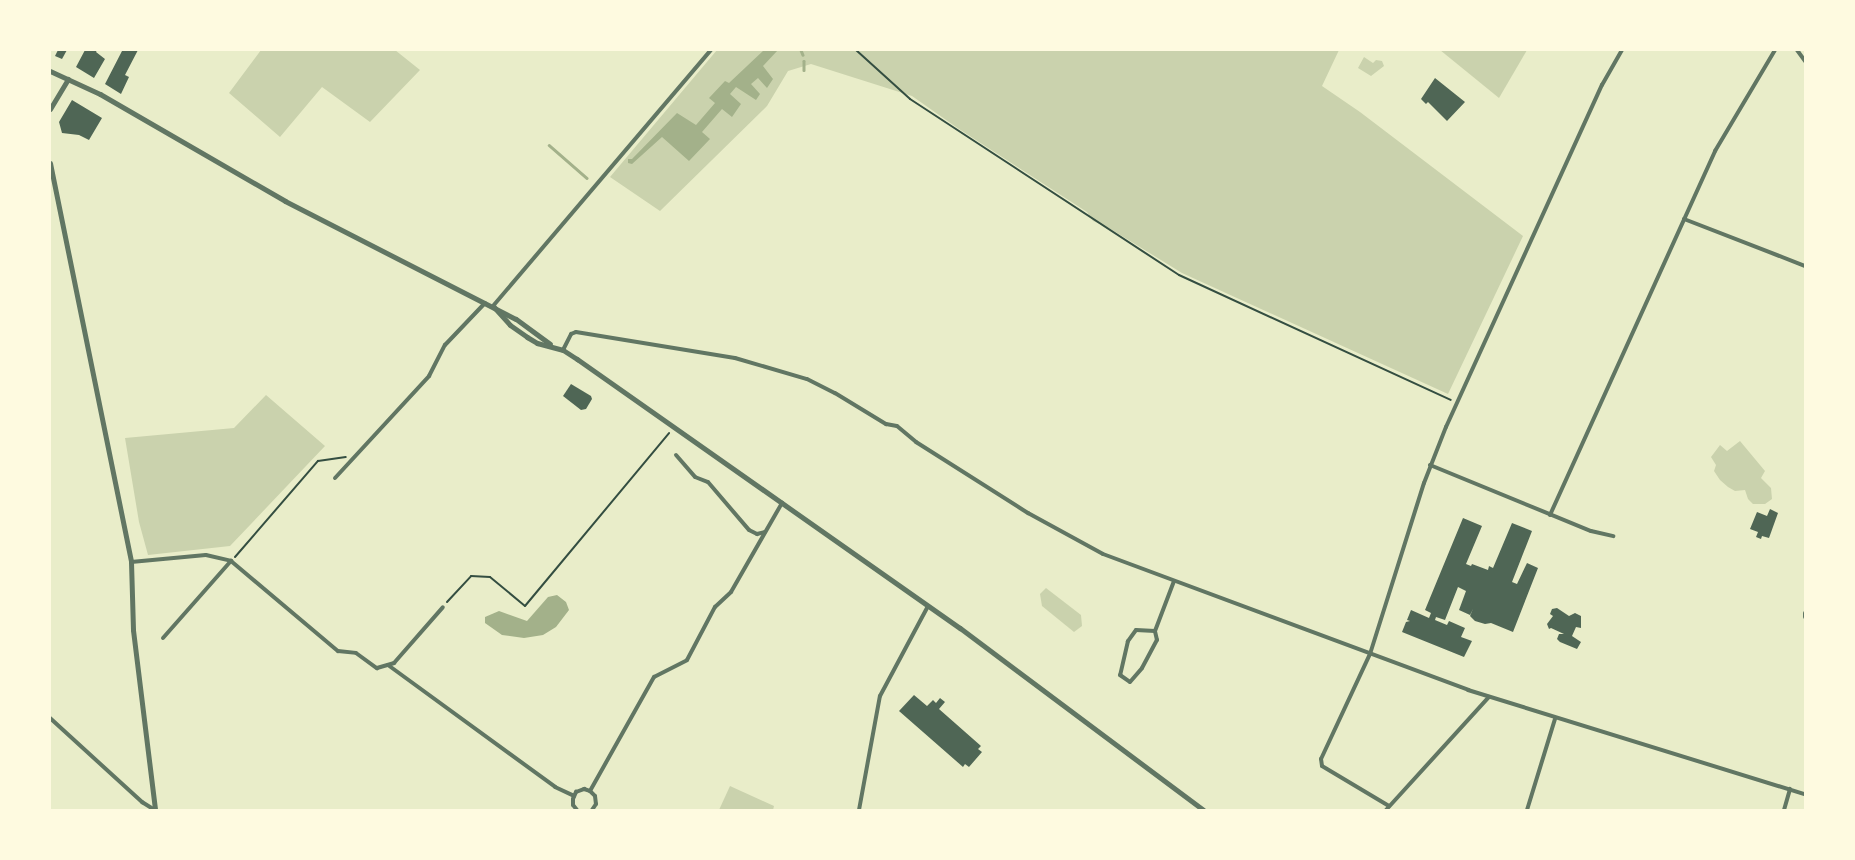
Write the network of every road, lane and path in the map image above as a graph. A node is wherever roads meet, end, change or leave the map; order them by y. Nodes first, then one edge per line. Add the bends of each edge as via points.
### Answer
1 (711, 50) edge
2 (856, 50) edge
3 (1622, 50) edge
4 (1774, 50) edge
5 (1797, 50) edge
6 (1805, 61) edge
7 (50, 71) edge
8 (68, 79) junction
9 (50, 109) edge
10 (50, 163) edge
11 (1684, 219) junction
12 (1805, 266) edge
13 (486, 303) junction
14 (493, 306) junction
15 (516, 319) junction
16 (510, 325) junction
17 (560, 349) junction
18 (1458, 403) junction
19 (674, 427) junction
20 (676, 455) dead end
21 (353, 458) junction
22 (1430, 466) junction
23 (335, 478) dead end
24 (782, 503) junction
25 (1550, 514) junction
26 (766, 532) junction
27 (1613, 536) dead end
28 (231, 561) junction
29 (131, 562) junction
30 (1174, 581) junction
31 (928, 606) junction
32 (443, 607) joint
33 (1155, 631) junction
34 (163, 638) dead end
35 (1370, 654) junction
36 (388, 666) junction
37 (1489, 697) junction
38 (50, 718) edge
39 (1555, 719) junction
40 (1790, 789) junction
41 (590, 791) junction
42 (1805, 794) edge
43 (574, 796) junction
44 (1389, 806) junction
45 (155, 810) edge
46 (577, 810) edge
47 (592, 810) edge
48 (859, 810) edge
49 (1203, 810) edge
50 (1386, 810) edge
51 (1527, 810) edge
52 (1784, 810) edge

1 - 14 street
2 - 18 path via 910,99 1179,275
3 - 18 street via 1602,85
4 - 11 street via 1730,121
5 - 6 street
7 - 8 street
8 - 9 street
8 - 13 street via 100,94 285,201
10 - 29 street
11 - 12 street
11 - 25 street
13 - 14 street
13 - 21 street via 445,346 429,376
14 - 15 street
14 - 16 street
15 - 16 street
15 - 17 street
16 - 17 street via 537,343
17 - 19 street
17 - 30 street via 576,332 735,358 807,379 886,424 897,426 916,442 1045,524 1103,554
18 - 22 street
19 - 24 street
19 - 32 path via 525,606 490,577 471,576
20 - 26 street via 695,477 708,482 749,530 757,534
21 - 23 street
21 - 28 path via 318,461
22 - 25 street
22 - 35 street
24 - 26 street
24 - 31 street
25 - 27 street via 1591,531
26 - 41 street via 731,592 715,607 687,660 654,677
28 - 29 street via 206,555
28 - 34 street
28 - 36 street via 338,650 356,653 378,668
29 - 45 street via 133,630
30 - 33 street
30 - 35 street
31 - 48 street via 880,696
31 - 49 street via 1030,678
32 - 36 street
33 - 33 street via 1136,630 1128,640 1120,675 1130,682 1142,668 1157,640
35 - 37 street
35 - 44 street via 1321,759 1322,766
36 - 43 street via 555,787
37 - 39 street
37 - 44 street
38 - 45 street via 142,802
39 - 40 street
39 - 51 street
40 - 42 street
40 - 52 street
41 - 43 street via 581,790
41 - 47 street via 596,799
43 - 46 street via 573,805
44 - 50 street

